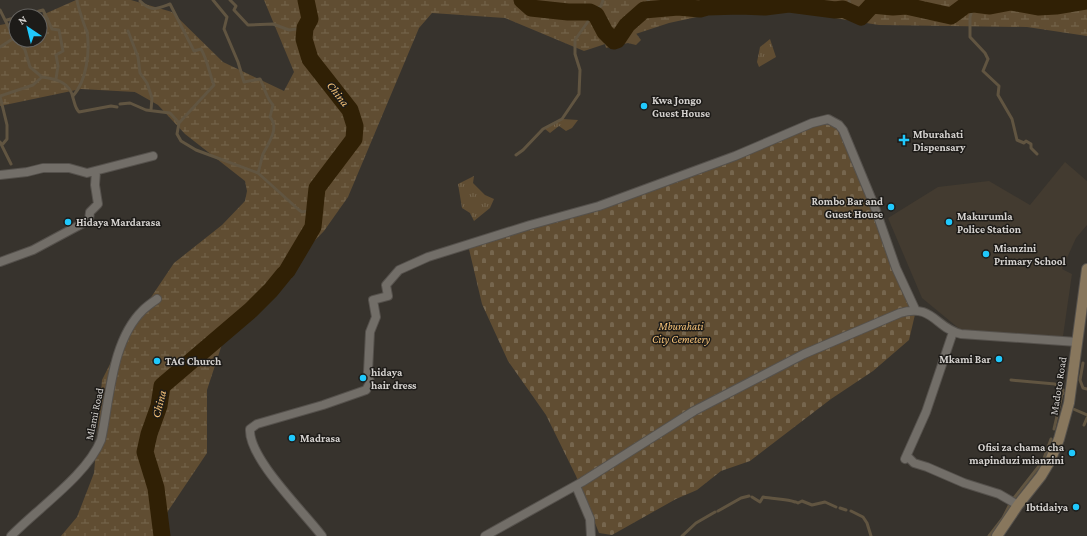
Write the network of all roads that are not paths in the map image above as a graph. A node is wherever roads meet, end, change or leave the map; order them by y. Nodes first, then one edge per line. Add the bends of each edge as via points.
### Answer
1 (153, 156) dead end
2 (96, 171) junction
3 (0, 175) edge
4 (0, 262) edge
5 (1087, 269) edge
6 (157, 298) dead end
7 (915, 309) junction
8 (953, 332) junction
9 (1077, 342) junction
10 (576, 486) junction
11 (1018, 505) junction
12 (11, 536) edge
13 (322, 536) edge
14 (485, 536) edge
15 (591, 536) edge
16 (998, 536) edge

1 - 2 street
2 - 3 street via 87,173 69,168 43,168
2 - 4 street via 98,204 90,212 89,220 33,250
5 - 9 main road, Madoto Road
6 - 12 street, Mlami Road via 137,317 120,347 97,451 62,489
7 - 8 street via 932,316
7 - 10 street via 804,354 694,410
7 - 13 street via 896,268 874,205 843,130 839,124 828,119 599,206 428,257 398,270 386,285 388,296 373,300 376,317 370,332 370,383 366,390 257,424 250,429 250,437 261,461
8 - 9 street via 1019,340
8 - 11 street via 926,412 905,459 907,456 914,463 999,494
9 - 11 main road, Madoto Road via 1069,403 1059,439 1041,476
10 - 14 street
10 - 15 street via 590,519
11 - 16 main road, Madoto Road

